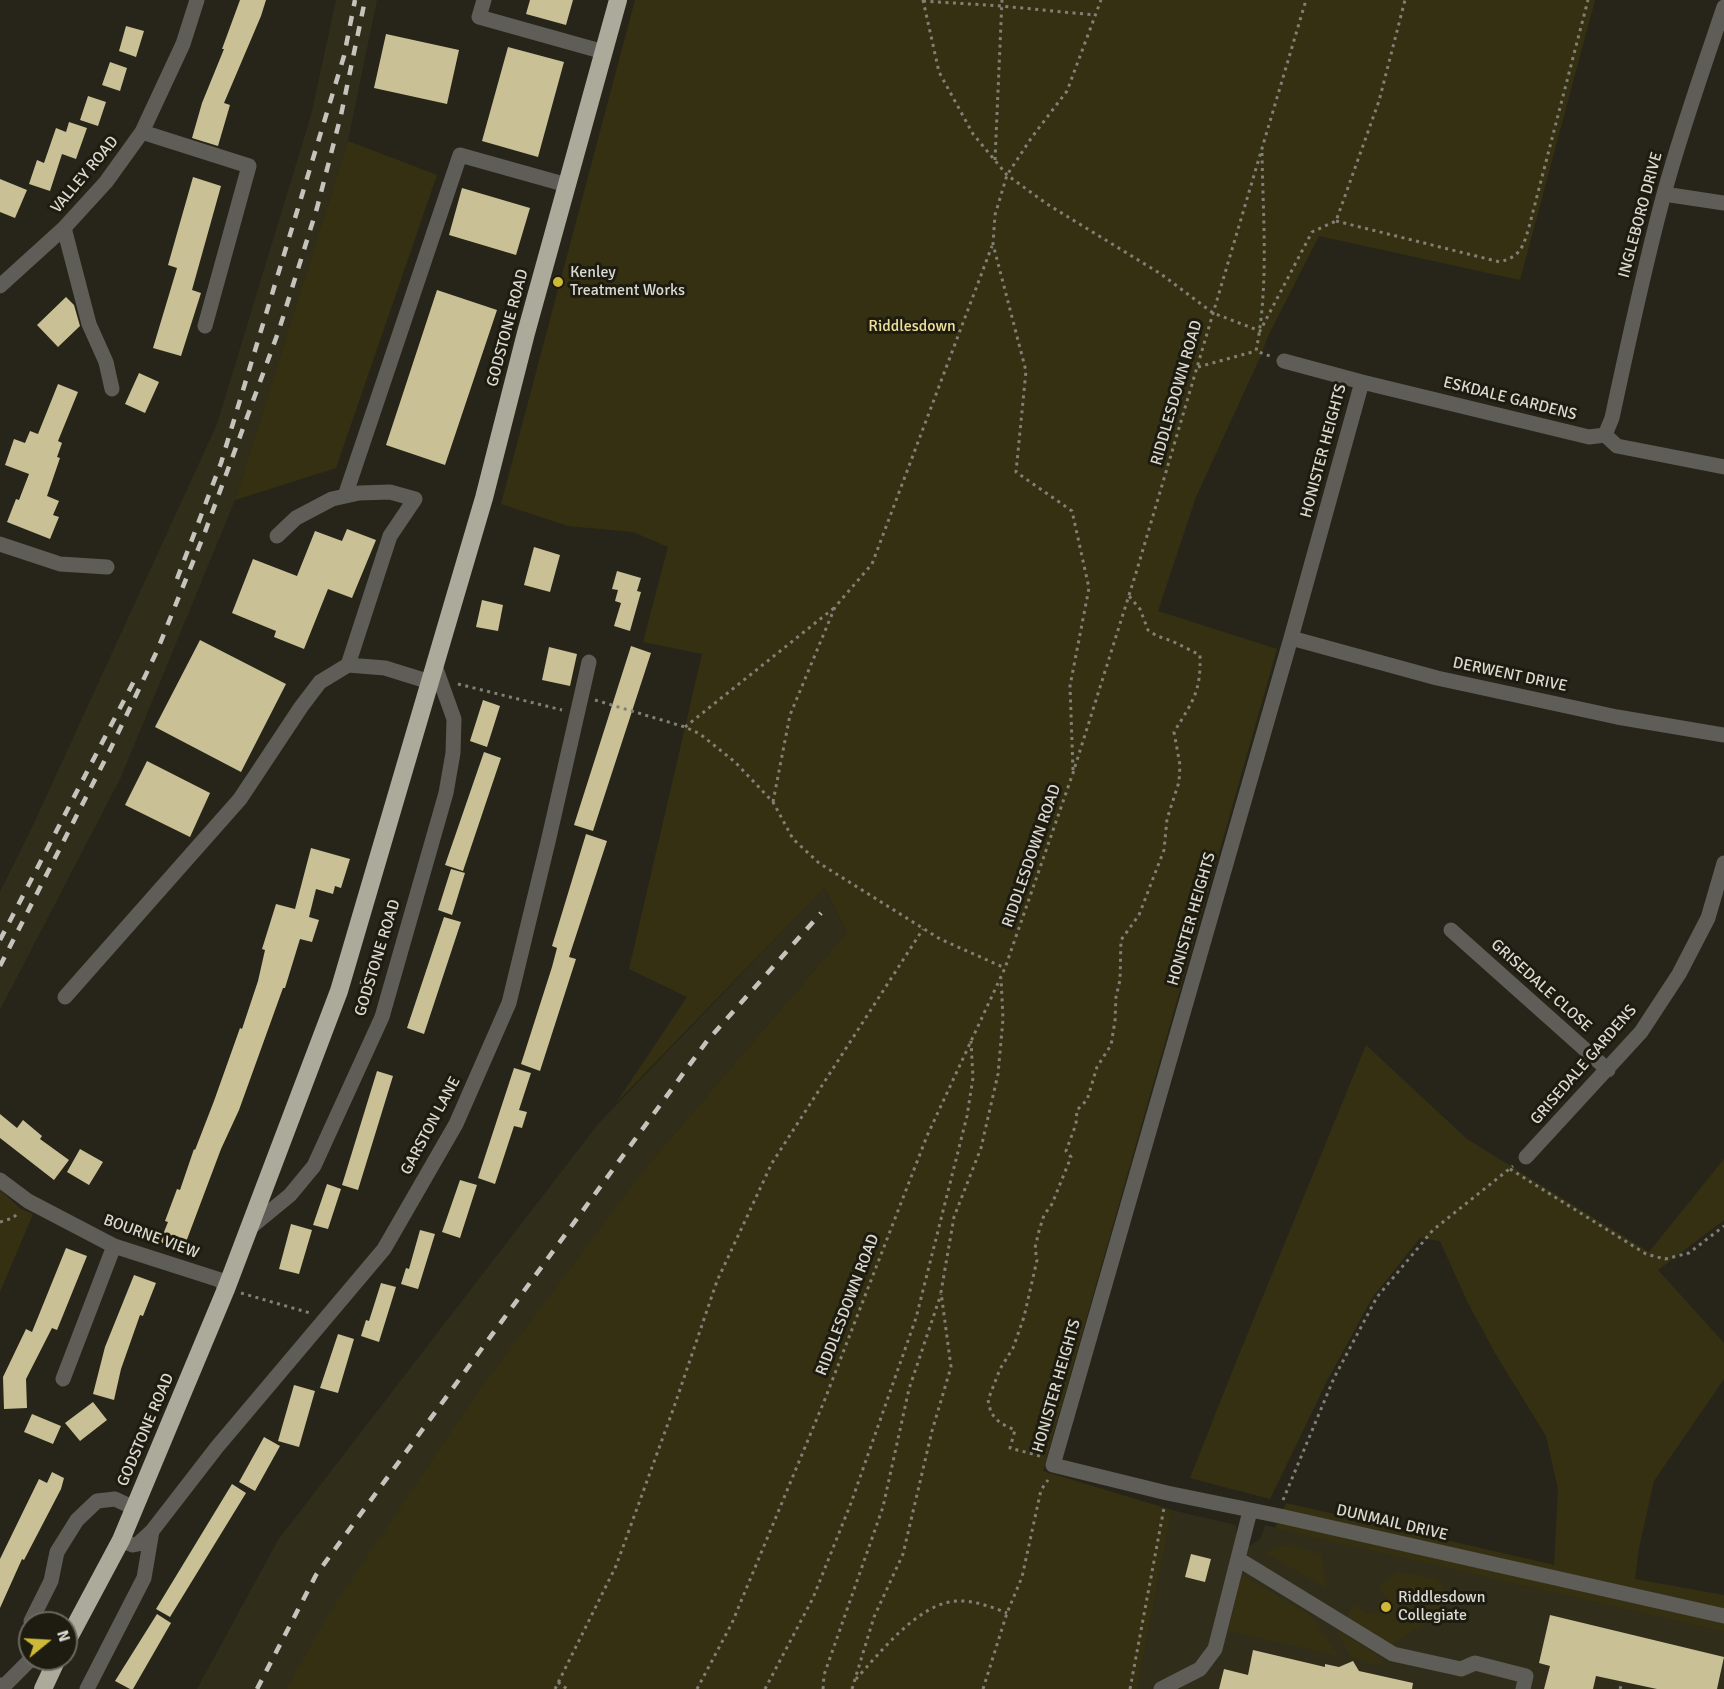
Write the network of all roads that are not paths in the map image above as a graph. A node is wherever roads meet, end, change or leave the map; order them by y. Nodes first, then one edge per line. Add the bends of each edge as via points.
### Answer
1 (197, 0) edge
2 (484, 0) edge
3 (618, 0) edge
4 (1724, 7) edge
5 (604, 52) junction
6 (142, 132) junction
7 (567, 185) junction
8 (1664, 194) junction
9 (1724, 203) edge
10 (64, 228) junction
11 (0, 286) edge
12 (205, 326) dead end
13 (1284, 361) road end
14 (1362, 382) junction
15 (112, 389) dead end
16 (1605, 435) junction
17 (1724, 467) edge
18 (345, 496) junction
19 (277, 536) dead end
20 (0, 544) edge
21 (107, 567) dead end
22 (1291, 638) junction
23 (589, 662) dead end
24 (348, 665) junction
25 (435, 676) junction
26 (1724, 735) edge
27 (1724, 863) edge
28 (1451, 930) dead end
29 (65, 997) dead end
30 (1608, 1070) junction
31 (1526, 1157) road end
32 (0, 1180) edge
33 (251, 1227) junction
34 (114, 1246) junction
35 (226, 1289) junction
36 (63, 1379) dead end
37 (1054, 1462) joint
38 (134, 1508) junction
39 (1250, 1511) junction
40 (152, 1531) junction
41 (121, 1539) junction
42 (1238, 1559) junction
43 (36, 1611) edge
44 (1724, 1616) edge
45 (78, 1620) edge
46 (19, 1671) edge
47 (52, 1671) edge
48 (0, 1685) edge
49 (43, 1689) edge
50 (87, 1689) edge
51 (1161, 1689) edge
52 (1523, 1689) edge

1 - 6 street, VALLEY ROAD via 183,44
2 - 5 street via 479,17
3 - 5 highway, GODSTONE ROAD
4 - 8 street, INGLEBORO DRIVE
5 - 7 highway, GODSTONE ROAD
6 - 10 street, VALLEY ROAD via 106,182
6 - 12 street via 249,165
7 - 18 street via 460,155
7 - 25 highway, GODSTONE ROAD
8 - 9 street
8 - 16 street, INGLEBORO DRIVE
10 - 11 street, VALLEY ROAD
10 - 15 street via 89,324 106,362
13 - 14 street, ESKDALE GARDENS
14 - 16 street, ESKDALE GARDENS via 1589,438
14 - 22 street, HONISTER HEIGHTS
16 - 17 street, ESKDALE GARDENS via 1617,446
18 - 19 street via 296,518
18 - 24 street via 390,492 415,499 390,536
20 - 21 street via 60,564
22 - 26 street, DERWENT DRIVE via 1437,678 1617,717
22 - 37 street, HONISTER HEIGHTS
23 - 40 street, GARSTON LANE via 509,1003 456,1124 384,1249 217,1447
24 - 25 street
24 - 29 street via 320,682 240,799
25 - 33 highway, GODSTONE ROAD via 344,977
25 - 33 street, GODSTONE ROAD via 454,719 453,753 446,793 382,1017 314,1166 290,1195
27 - 30 street, GRISEDALE GARDENS via 1708,918 1679,974 1641,1032
28 - 30 street, GRISEDALE CLOSE
30 - 31 street, GRISEDALE GARDENS
32 - 34 street, BOURNE VIEW via 28,1201
33 - 35 highway, GODSTONE ROAD
34 - 35 street, BOURNE VIEW via 220,1280
34 - 36 street
35 - 38 highway, GODSTONE ROAD
37 - 39 street, DUNMAIL DRIVE
38 - 41 highway, GODSTONE ROAD
38 - 43 street via 115,1499 97,1501 77,1520 57,1552 51,1581
39 - 42 street
39 - 44 street, DUNMAIL DRIVE
40 - 41 street, GARSTON LANE via 138,1544
40 - 50 street, GARSTON LANE via 144,1578
41 - 45 highway, GODSTONE ROAD
42 - 51 street via 1215,1649 1200,1669
42 - 52 street via 1393,1654 1461,1669 1475,1663 1526,1676
46 - 48 street
47 - 49 highway

